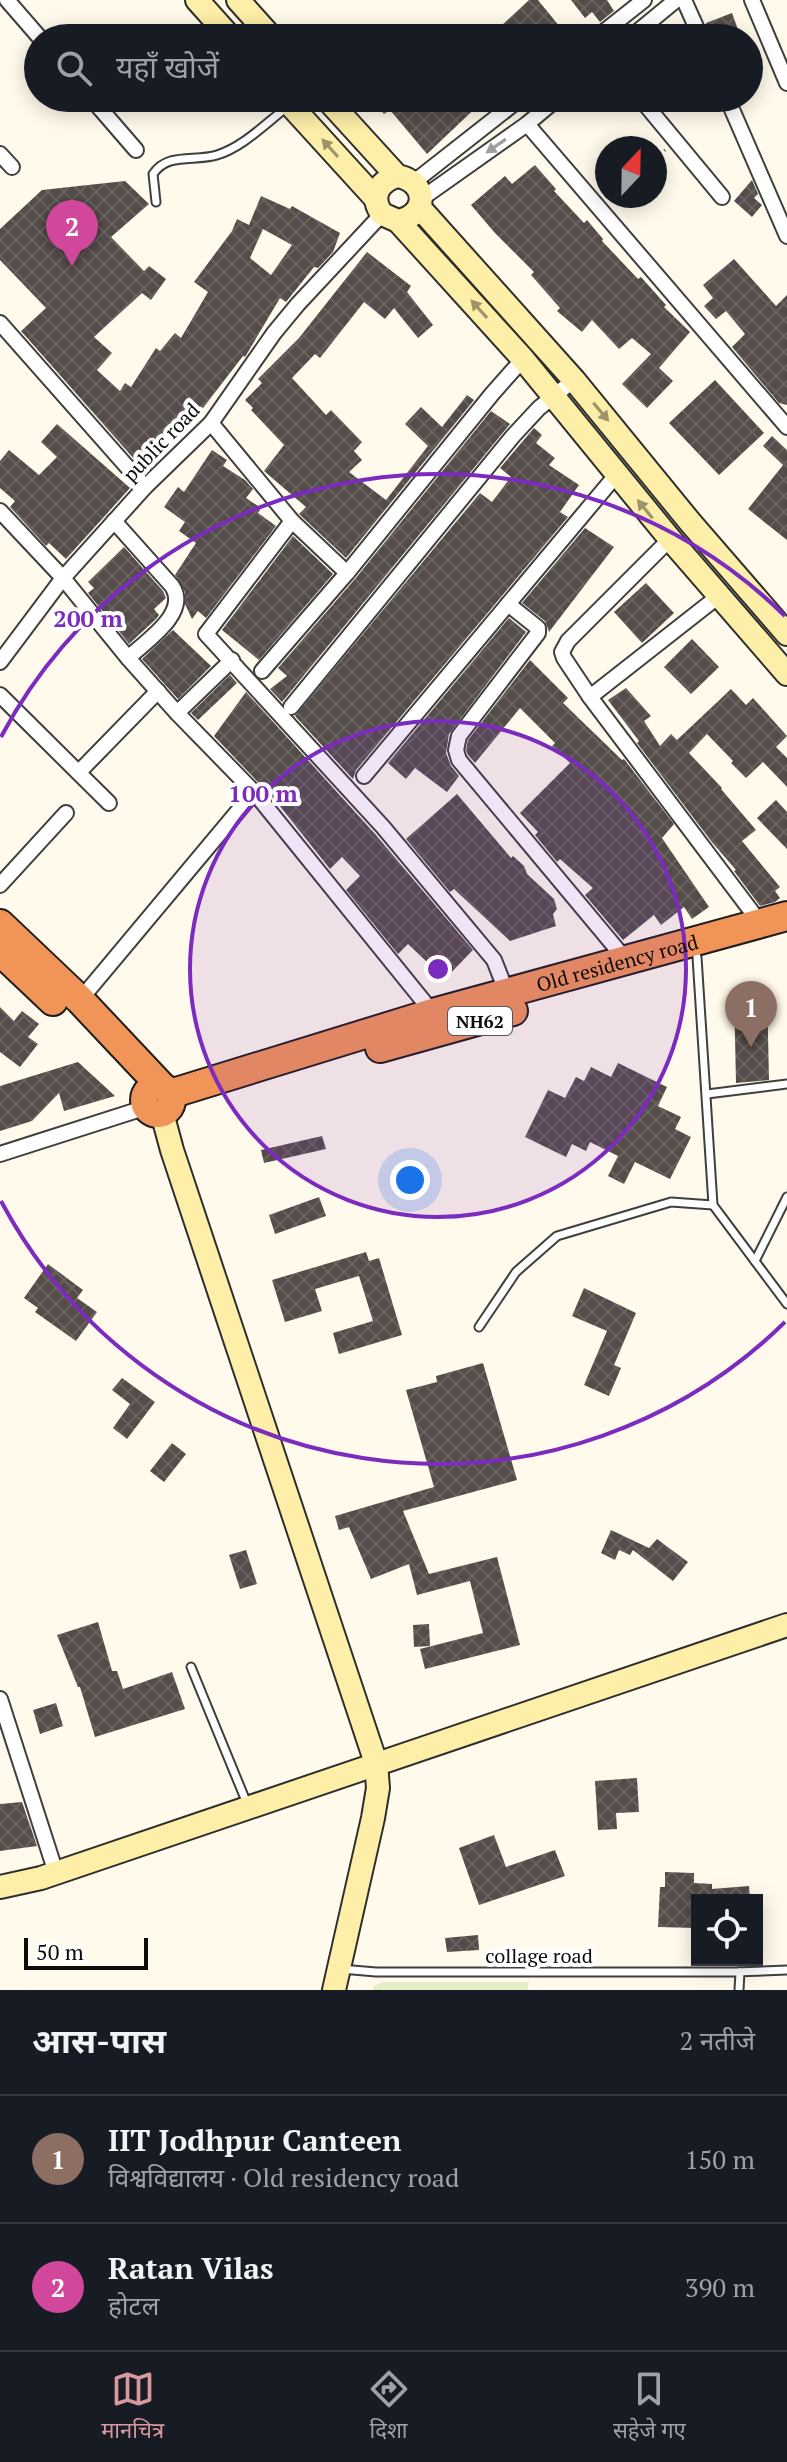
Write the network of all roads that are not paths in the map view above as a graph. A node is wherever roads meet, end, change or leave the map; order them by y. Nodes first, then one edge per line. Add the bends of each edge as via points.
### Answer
1 (7, 0) edge
2 (197, 0) edge
3 (238, 0) edge
4 (644, 0) edge
5 (676, 0) edge
6 (684, 0) edge
7 (752, 0) edge
8 (28, 24) edge
9 (218, 24) edge
10 (259, 24) edge
11 (614, 24) edge
12 (647, 24) edge
13 (695, 24) edge
14 (762, 24) edge
15 (763, 26) edge
16 (787, 83) edge
17 (103, 112) edge
18 (274, 112) edge
19 (297, 112) edge
20 (339, 112) edge
21 (505, 112) edge
22 (541, 112) edge
23 (652, 112) edge
24 (733, 112) edge
25 (527, 124) junction
26 (136, 150) dead end
27 (0, 154) edge
28 (12, 167) dead end
29 (413, 191) junction
30 (722, 197) dead end
31 (156, 202) dead end
32 (385, 211) junction
33 (787, 236) edge
34 (0, 323) edge
35 (523, 359) junction
36 (574, 380) junction
37 (553, 396) junction
38 (211, 423) junction
39 (787, 427) edge
40 (617, 474) junction
41 (145, 487) junction
42 (0, 511) edge
43 (114, 521) junction
44 (292, 521) junction
45 (670, 539) junction
46 (347, 573) junction
47 (63, 578) junction
48 (720, 595) junction
49 (508, 604) junction
50 (787, 634) edge
51 (128, 658) junction
52 (232, 660) junction
53 (0, 662) edge
54 (262, 671) dead end
55 (787, 674) edge
56 (158, 691) junction
57 (0, 695) edge
58 (590, 697) junction
59 (291, 707) dead end
60 (177, 713) junction
61 (79, 772) junction
62 (364, 776) dead end
63 (254, 792) junction
64 (109, 803) dead end
65 (66, 813) dead end
66 (0, 885) edge
67 (0, 924) edge
68 (778, 924) edge
69 (0, 951) edge
70 (697, 957) junction
71 (626, 960) junction
72 (507, 993) junction
73 (80, 1000) junction
74 (433, 1013) junction
75 (787, 1084) edge
76 (707, 1094) junction
77 (159, 1100) junction
78 (0, 1154) edge
79 (787, 1197) edge
80 (713, 1205) junction
81 (755, 1261) junction
82 (787, 1304) edge
83 (479, 1327) dead end
84 (787, 1625) edge
85 (191, 1667) dead end
86 (0, 1699) edge
87 (376, 1763) junction
88 (249, 1807) junction
89 (56, 1873) junction
90 (0, 1887) edge
91 (787, 1970) edge
92 (740, 1972) junction
93 (336, 1979) edge
94 (739, 1990) edge

1 - 8 street
2 - 9 street
3 - 10 street
4 - 11 street
5 - 12 street
6 - 13 street
7 - 14 street
15 - 16 street
17 - 26 street
18 - 31 lane via 216,155 163,162 153,174
32 -> 19 street
20 - 29 street
21 - 29 street
22 - 25 street
23 - 30 street
24 - 33 street
25 -> 29 street
25 - 39 street
27 - 28 street
29 - 32 street via 414,214 407,219
29 - 32 street via 386,179 378,188
29 - 36 street
35 -> 32 street
32 - 38 street, public road via 274,333
34 - 41 street
35 - 37 street
35 - 46 street
36 - 37 street
36 -> 50 street
37 - 40 street
37 - 59 street via 513,436
38 - 41 street, public road
38 - 44 street
45 -> 40 street
40 - 49 street
41 - 43 street, public road
42 - 47 street
43 - 47 street, public road
43 - 51 street via 172,586 179,601 171,617
44 - 46 street
44 - 52 street via 206,634
45 - 48 street
45 - 58 street via 564,645 564,658
46 - 54 street
47 - 51 street
47 - 53 street, public road
48 - 55 street
48 - 58 street
49 - 62 street
49 - 71 street via 534,623 538,633 459,736 459,760
51 - 56 street
52 - 60 street
52 - 72 street via 494,960
56 - 60 street
56 - 61 street
57 - 61 street
58 - 68 street
60 - 63 street
61 - 64 street
63 - 73 street
63 - 74 street
65 - 66 street
67 - 73 highway
68 - 70 highway, Old residency road / NH62
68 - 71 highway, Old residency road / NH62
69 - 77 highway
70 - 76 lane
70 - 77 highway, Old residency road / NH62 via 439,1033
71 - 72 highway, Old residency road / NH62
72 - 74 highway, Old residency road / NH62
73 - 77 highway
74 - 77 highway, Old residency road / NH62
75 - 76 lane
76 - 80 lane
77 - 78 street
77 - 87 street
79 - 81 lane
80 - 81 lane
80 - 83 lane via 671,1202 557,1236 516,1272
81 - 82 lane
84 - 87 street
85 - 88 lane
86 - 89 street
87 - 88 street
87 - 93 street via 373,1818
88 - 89 street
89 - 90 street
91 - 92 lane, collage road
92 - 93 lane, collage road via 371,1972
92 - 94 lane

